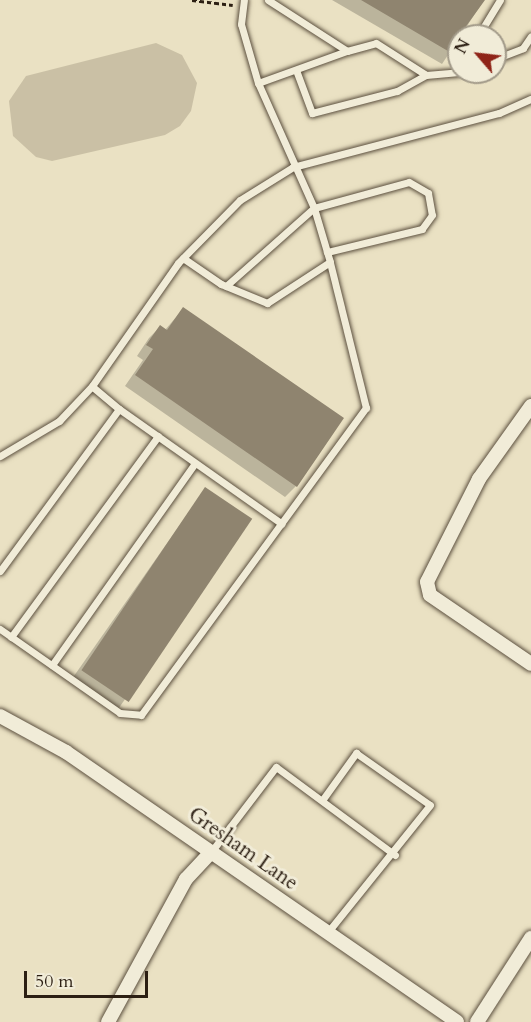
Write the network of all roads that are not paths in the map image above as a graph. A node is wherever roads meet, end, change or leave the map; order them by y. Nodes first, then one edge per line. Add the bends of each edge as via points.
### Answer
1 (244, 0) edge
2 (268, 0) edge
3 (500, 0) edge
4 (485, 24) edge
5 (531, 36) edge
6 (347, 51) junction
7 (507, 54) edge
8 (296, 70) junction
9 (447, 73) edge
10 (426, 75) junction
11 (258, 83) junction
12 (531, 99) edge
13 (293, 167) junction
14 (314, 208) junction
15 (327, 252) junction
16 (183, 258) junction
17 (330, 262) junction
18 (226, 286) junction
19 (92, 386) junction
20 (531, 406) edge
21 (119, 409) junction
22 (158, 436) junction
23 (0, 456) edge
24 (195, 463) junction
25 (282, 524) junction
26 (0, 572) edge
27 (0, 629) edge
28 (11, 637) junction
29 (531, 664) edge
30 (52, 665) junction
31 (0, 716) edge
32 (323, 799) junction
33 (211, 852) junction
34 (395, 855) junction
35 (327, 933) junction
36 (531, 939) edge
37 (108, 1022) edge
38 (458, 1022) edge
39 (477, 1022) edge

1 - 11 lane via 241,24
2 - 6 lane
3 - 4 lane
5 - 7 lane via 523,48
6 - 8 lane
6 - 10 lane via 376,43
8 - 10 lane via 312,113 397,91
8 - 11 lane
9 - 10 lane
11 - 13 lane
12 - 13 lane via 499,113
13 - 14 lane
13 - 16 lane via 240,200
14 - 15 lane
14 - 15 lane via 409,182 428,193 432,215 422,229
14 - 18 lane
15 - 17 lane
16 - 18 lane
16 - 19 lane
17 - 18 lane via 267,303
17 - 25 lane via 366,408
19 - 21 lane
19 - 23 lane via 59,421
20 - 29 street via 479,479 427,582 430,596
21 - 22 lane
21 - 26 lane
22 - 24 lane
22 - 28 lane
24 - 25 lane
24 - 30 lane
25 - 30 lane via 141,715 120,713
27 - 28 lane
28 - 30 lane
31 - 33 street, Gresham Lane via 66,752
32 - 33 lane via 276,767
32 - 34 lane
32 - 34 lane via 356,753 430,805
33 - 35 street, Gresham Lane
33 - 37 street via 186,879
34 - 35 lane
35 - 38 street, Gresham Lane
36 - 39 street

